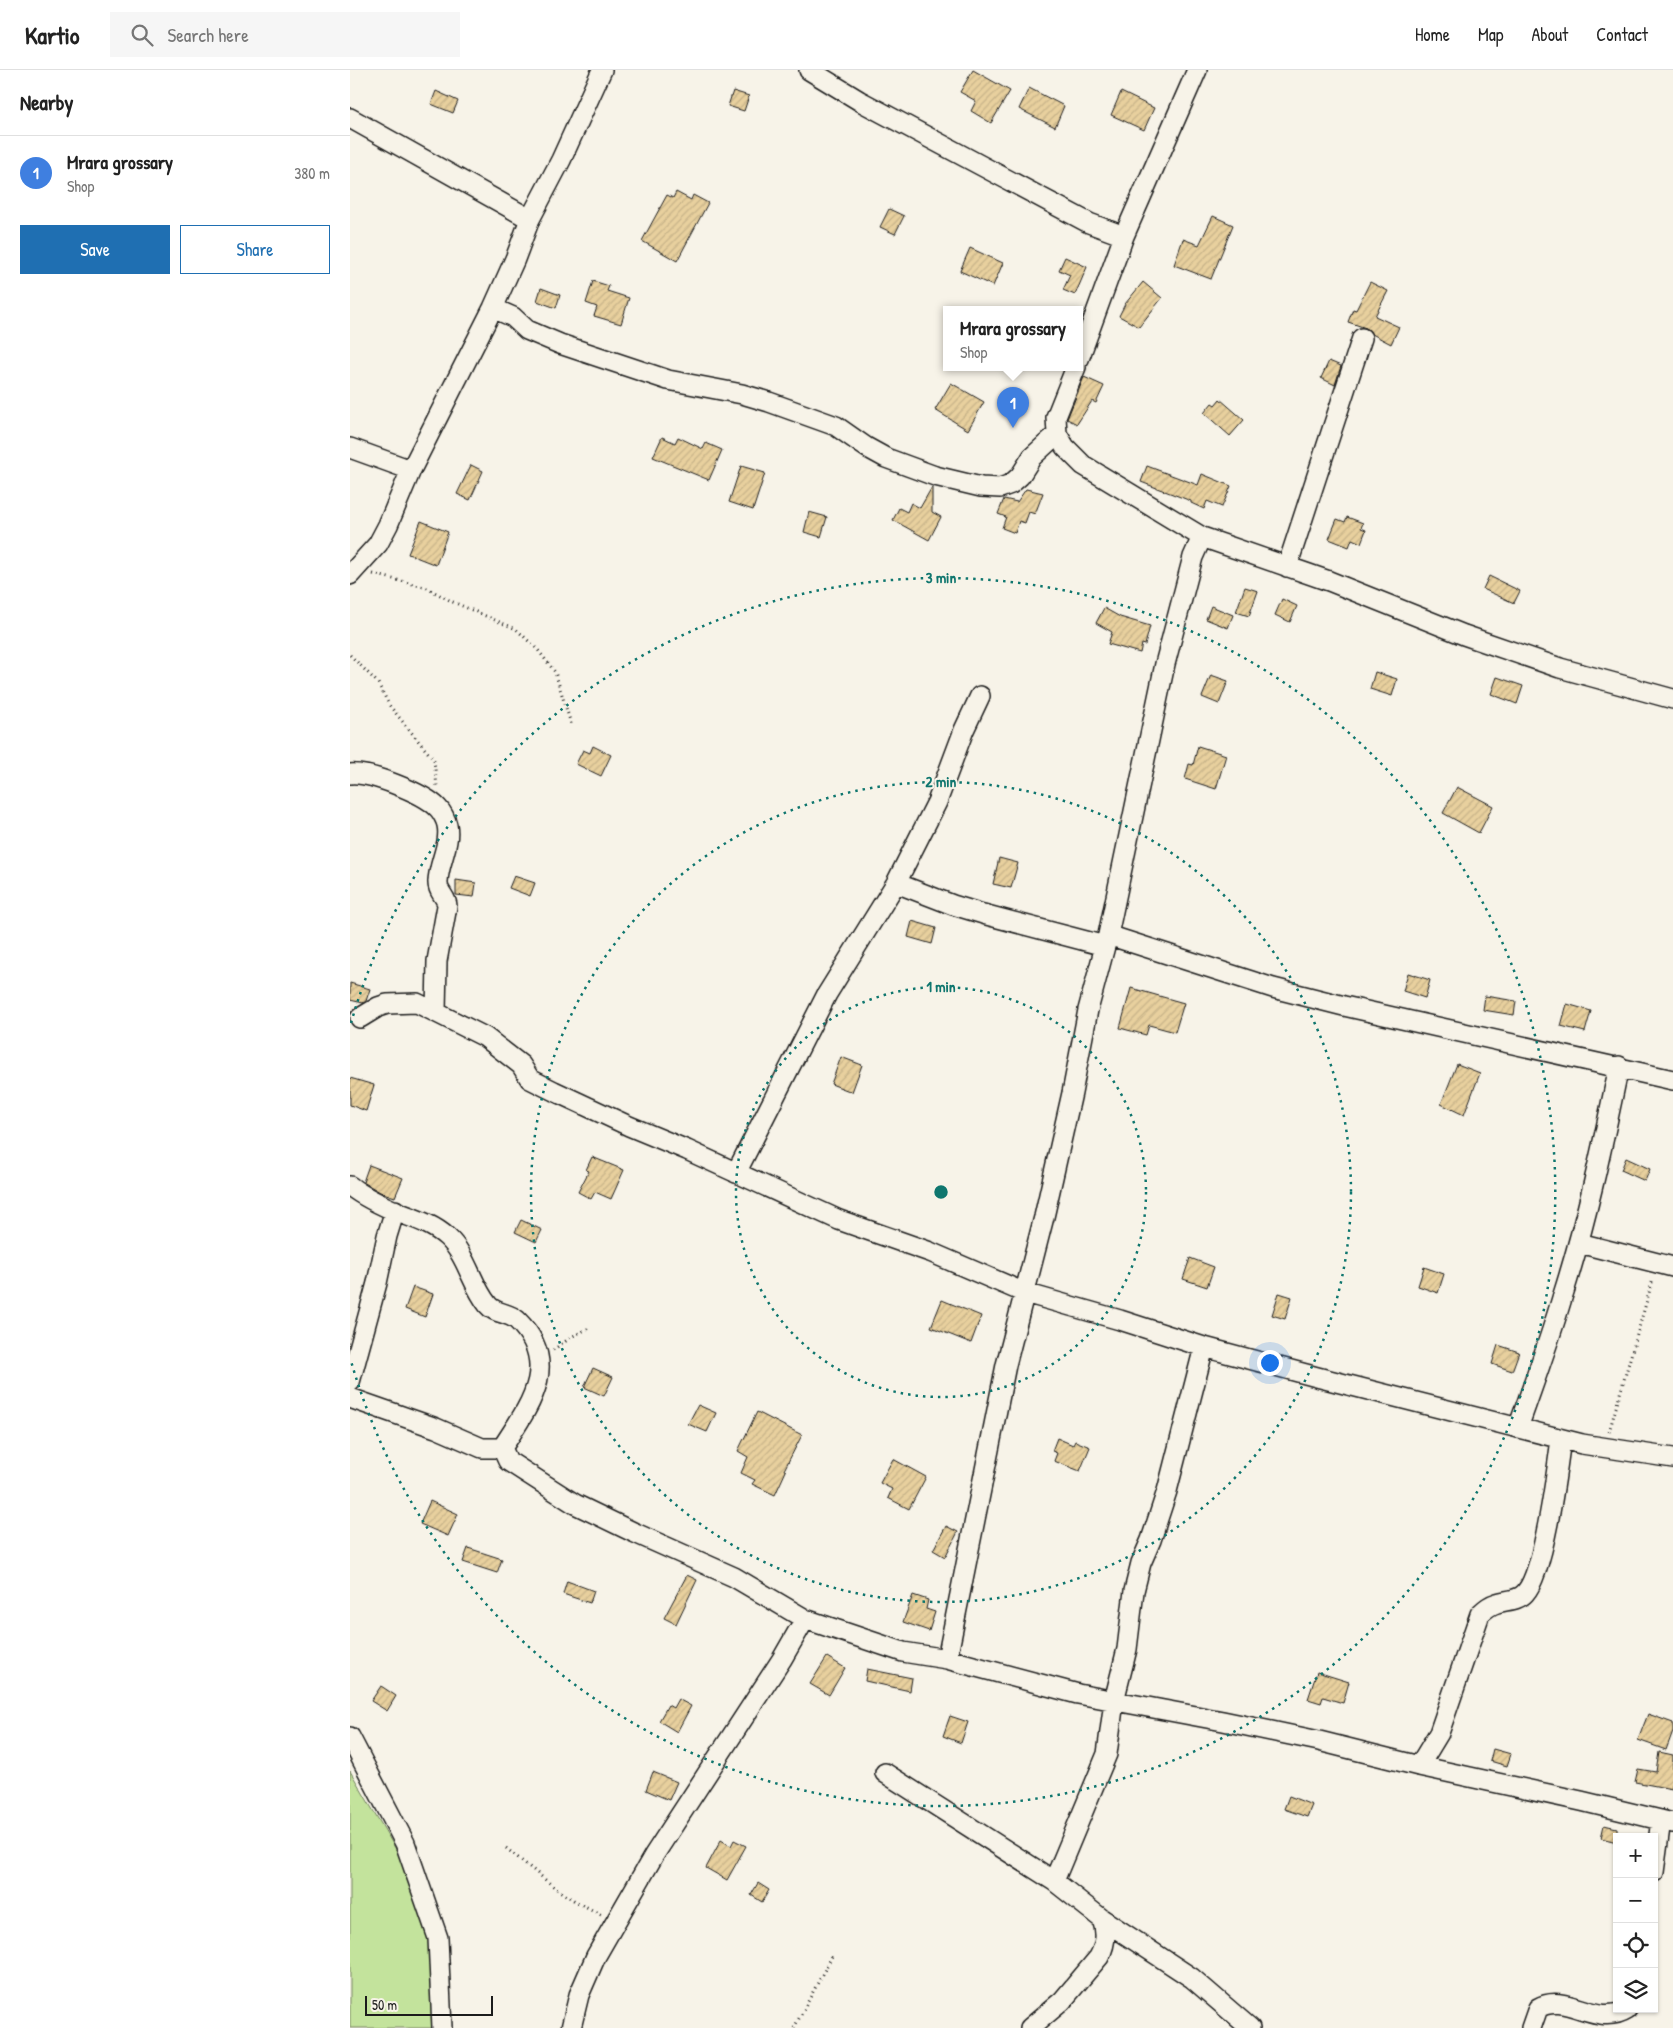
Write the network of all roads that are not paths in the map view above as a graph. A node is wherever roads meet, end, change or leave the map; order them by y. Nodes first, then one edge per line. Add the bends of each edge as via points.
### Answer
1 (602, 70) edge
2 (809, 70) edge
3 (1197, 70) edge
4 (350, 118) edge
5 (530, 219) junction
6 (1124, 236) junction
7 (493, 308) junction
8 (1362, 338) dead end
9 (1083, 348) edge
10 (1074, 371) edge
11 (1057, 434) junction
12 (350, 448) edge
13 (411, 470) junction
14 (1202, 537) junction
15 (1287, 567) junction
16 (353, 573) edge
17 (980, 696) dead end
18 (1673, 699) edge
19 (350, 774) edge
20 (896, 883) junction
21 (1107, 940) junction
22 (436, 1012) junction
23 (360, 1018) dead end
24 (1619, 1066) junction
25 (1673, 1080) edge
26 (736, 1173) junction
27 (350, 1186) edge
28 (395, 1210) junction
29 (1579, 1243) junction
30 (1665, 1266) edge
31 (1025, 1293) junction
32 (1204, 1347) junction
33 (350, 1382) edge
34 (350, 1398) edge
35 (1518, 1428) junction
36 (1560, 1439) junction
37 (502, 1448) junction
38 (1673, 1458) edge
39 (805, 1619) junction
40 (948, 1659) junction
41 (1114, 1701) junction
42 (350, 1737) edge
43 (1419, 1766) junction
44 (884, 1772) dead end
45 (1667, 1821) edge
46 (1658, 1856) edge
47 (1054, 1882) junction
48 (1102, 1918) junction
49 (1622, 2013) edge
50 (442, 2028) edge
51 (571, 2028) edge
52 (1030, 2028) edge
53 (1250, 2028) edge
54 (1531, 2028) edge

1 - 5 street
2 - 6 street via 860,101 1088,223
3 - 6 street
4 - 5 street
5 - 7 street
6 - 9 street
7 - 11 street via 512,317 527,330 560,344 668,380 769,402 836,426 886,458 935,476 981,487 1000,488 1011,484 1032,457
7 - 13 street
8 - 15 street
10 - 11 street via 1056,418
11 - 14 street via 1065,448 1083,465
12 - 13 street
13 - 16 street via 378,544
14 - 15 street
14 - 21 street via 1193,557 1167,656
15 - 18 street via 1560,668
17 - 20 street via 937,802
19 - 22 street via 360,773 419,795 440,809 447,826 438,884 447,906 437,961
20 - 21 street via 983,914
20 - 26 street via 827,994
21 - 24 street via 1282,990 1420,1024
21 - 31 street via 1088,1010
22 - 23 street via 417,1004 400,1003 378,1007
22 - 26 street via 500,1047 530,1079
24 - 25 street
24 - 29 street
26 - 31 street via 839,1220 899,1240
27 - 28 street
28 - 33 street
28 - 37 street via 437,1229 454,1243 487,1304 518,1321 539,1355 534,1393
29 - 30 street
29 - 35 street
31 - 32 street
31 - 40 street via 1006,1364
32 - 35 street
32 - 41 street via 1167,1491 1134,1591 1127,1649
34 - 37 street via 482,1448
35 - 36 street
36 - 38 street
36 - 43 street via 1546,1530 1530,1587 1524,1594 1511,1601 1496,1603 1480,1614 1439,1733
37 - 39 street via 508,1461 575,1504 734,1577
39 - 40 street via 903,1652
39 - 51 street via 654,1856 596,1956
40 - 41 street
41 - 43 street via 1319,1741
41 - 47 street via 1107,1754
42 - 50 street via 404,1843 438,1938
43 - 45 street
44 - 47 street
45 - 46 street
47 - 48 street
48 - 52 street via 1106,1936 1099,1957 1062,2001
48 - 53 street via 1192,1978
49 - 54 street via 1602,2017 1548,2004 1538,2008

